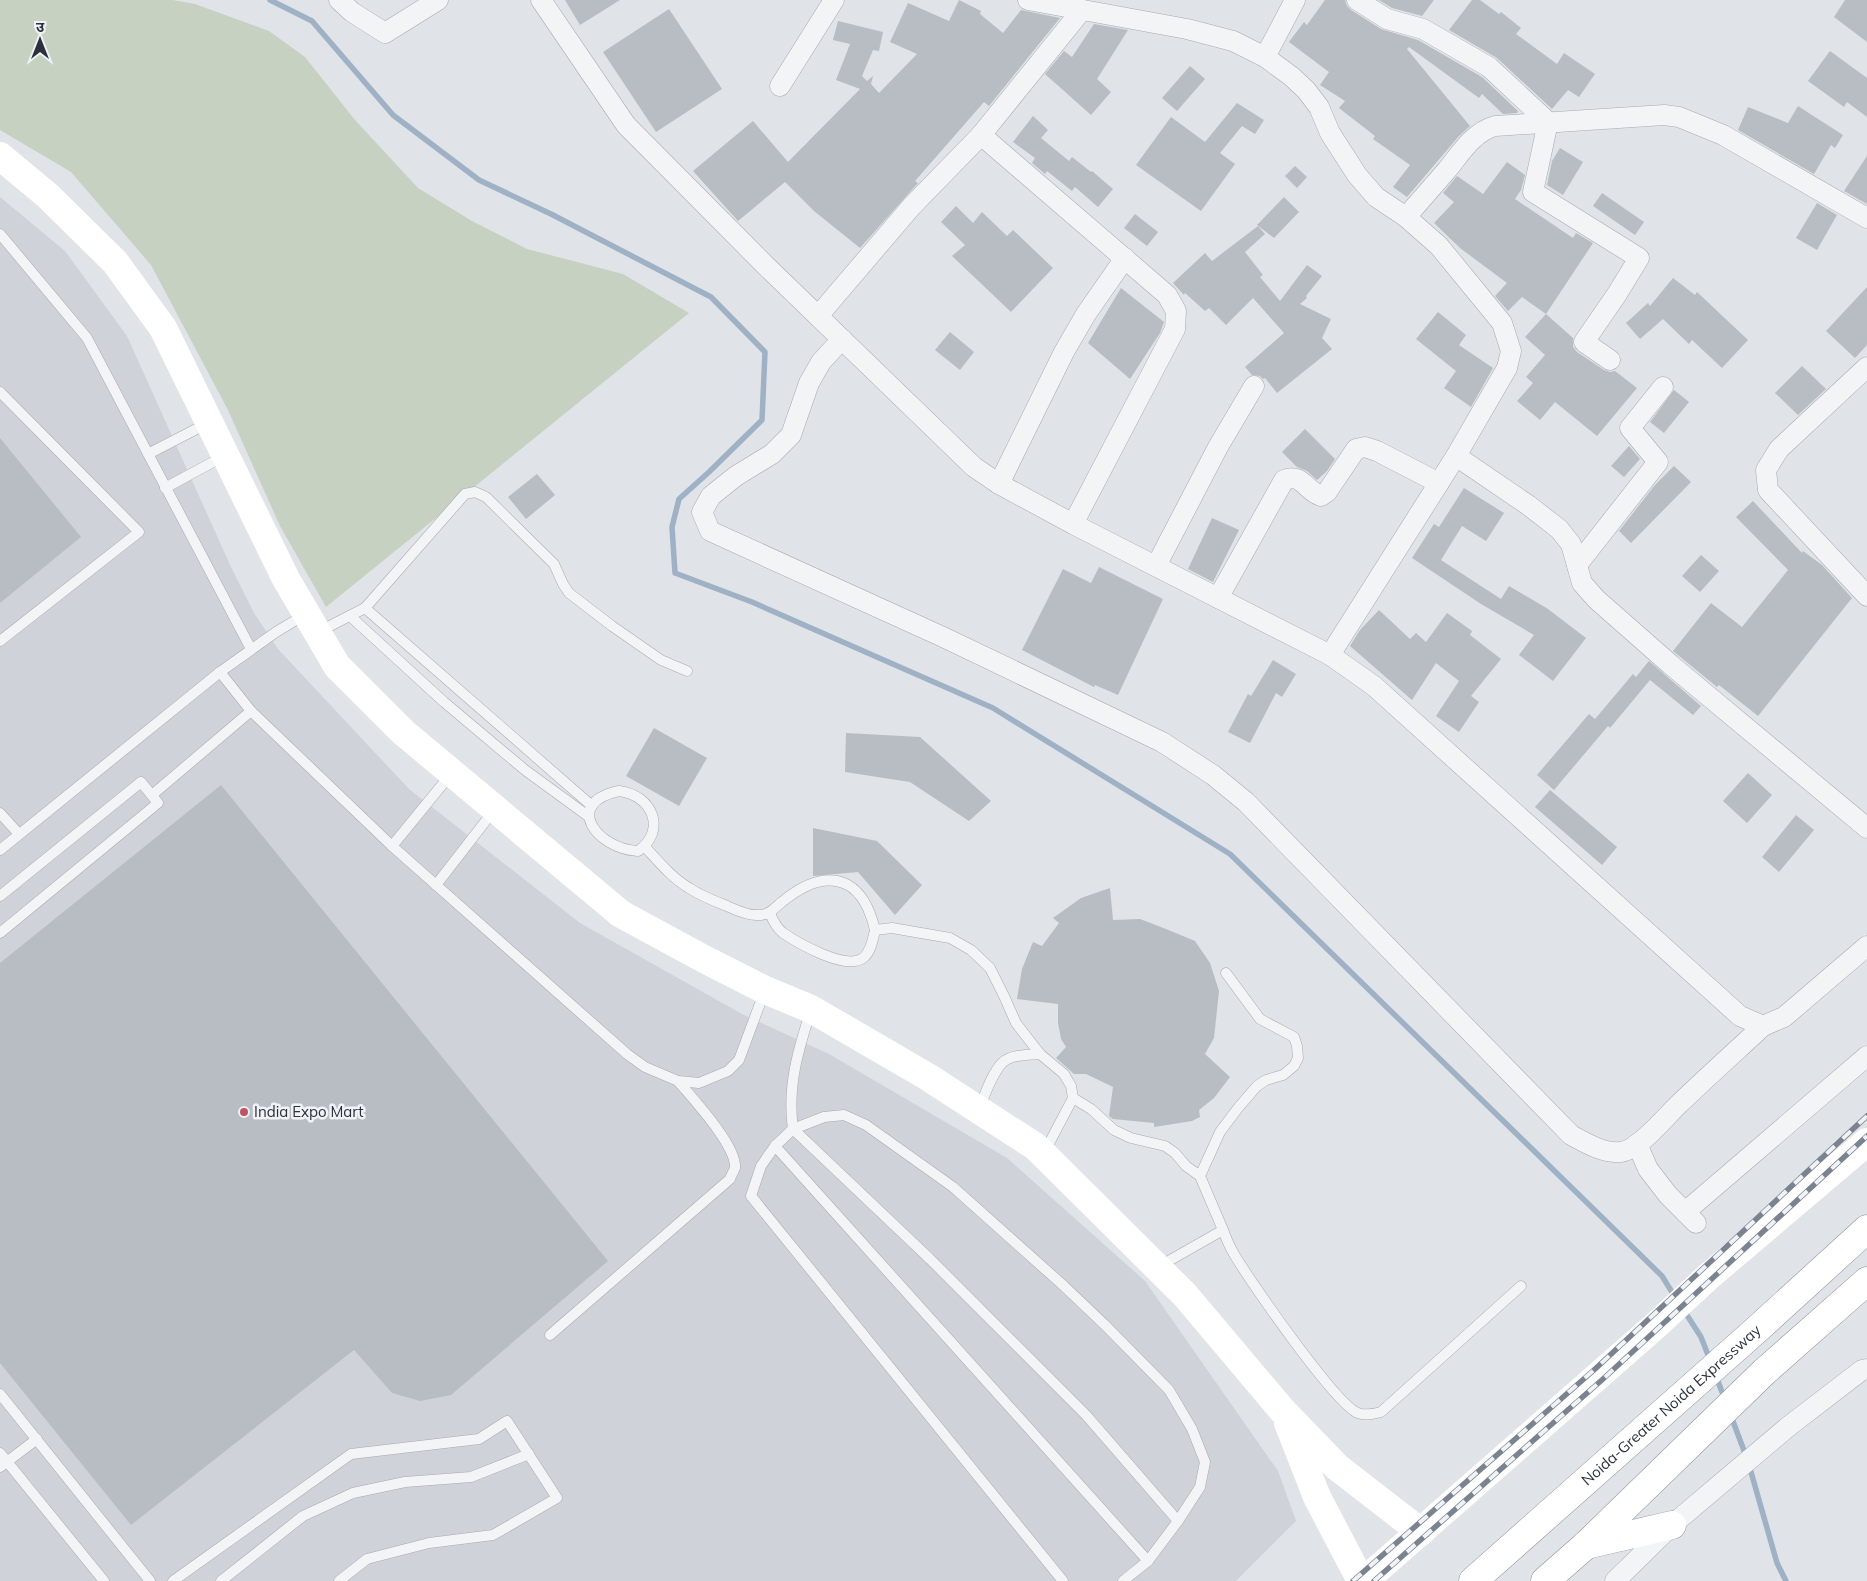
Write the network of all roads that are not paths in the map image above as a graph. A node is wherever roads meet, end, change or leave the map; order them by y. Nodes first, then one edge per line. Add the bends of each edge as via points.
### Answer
1 (339, 0) edge
2 (438, 0) edge
3 (541, 0) edge
4 (834, 0) edge
5 (1028, 0) edge
6 (1295, 0) edge
7 (1357, 0) edge
8 (1082, 10) junction
9 (1265, 57) junction
10 (780, 86) dead end
11 (1548, 122) junction
12 (982, 135) junction
13 (0, 156) edge
14 (1406, 217) junction
15 (1867, 218) edge
16 (0, 234) edge
17 (1125, 258) junction
18 (818, 316) junction
19 (842, 340) junction
20 (1610, 360) dead end
21 (1867, 367) edge
22 (1254, 386) dead end
23 (1662, 387) dead end
24 (0, 392) edge
25 (209, 422) junction
26 (148, 454) junction
27 (225, 455) junction
28 (1456, 456) junction
29 (1439, 483) junction
30 (999, 484) junction
31 (166, 488) junction
32 (1073, 524) junction
33 (1577, 565) junction
34 (1156, 566) junction
35 (1867, 596) edge
36 (1218, 598) junction
37 (365, 608) junction
38 (350, 616) junction
39 (312, 623) junction
40 (0, 641) edge
41 (251, 649) junction
42 (1330, 656) junction
43 (687, 671) dead end
44 (220, 672) junction
45 (251, 711) junction
46 (452, 773) junction
47 (152, 795) junction
48 (592, 806) junction
49 (495, 809) junction
50 (0, 813) edge
51 (588, 816) junction
52 (1867, 828) edge
53 (19, 834) junction
54 (392, 846) junction
55 (645, 846) junction
56 (0, 850) edge
57 (436, 886) junction
58 (0, 896) edge
59 (770, 914) junction
60 (875, 930) junction
61 (0, 933) edge
62 (1867, 946) edge
63 (1226, 973) dead end
64 (765, 990) junction
65 (811, 1009) junction
66 (1763, 1026) junction
67 (1040, 1054) junction
68 (1867, 1056) edge
69 (678, 1081) junction
70 (1073, 1098) junction
71 (979, 1110) junction
72 (793, 1129) junction
73 (1867, 1142) edge
74 (1637, 1144) junction
75 (775, 1146) junction
76 (1044, 1154) junction
77 (1200, 1176) junction
78 (1867, 1229) edge
79 (1223, 1230) junction
80 (1158, 1267) junction
81 (1867, 1281) edge
82 (1520, 1286) dead end
83 (550, 1335) dead end
84 (1867, 1368) edge
85 (0, 1394) edge
86 (1282, 1410) junction
87 (37, 1440) junction
88 (0, 1453) edge
89 (529, 1454) junction
90 (4, 1464) edge
91 (1178, 1521) junction
92 (1672, 1525) junction
93 (1421, 1532) junction
94 (1586, 1545) junction
95 (1148, 1561) junction
96 (104, 1581) edge
97 (150, 1581) edge
98 (173, 1581) edge
99 (221, 1581) edge
100 (339, 1581) edge
101 (1063, 1581) edge
102 (1123, 1581) edge
103 (1362, 1581) edge
104 (1474, 1581) edge
105 (1545, 1581) edge
106 (1615, 1581) edge

1 - 2 street via 384,33
3 - 18 street via 626,125
4 - 10 street
5 - 8 street
6 - 9 street
7 - 11 street via 1387,19 1423,29 1489,67
8 - 9 street via 1187,29 1233,41
8 - 12 street
9 - 14 street via 1306,90 1357,175 1376,197
11 - 14 street via 1495,126 1479,133
11 - 15 street via 1664,115 1680,117 1723,135
11 - 20 street via 1533,192 1639,258 1584,342
12 - 17 street
12 - 18 street via 911,207
13 - 25 main road via 48,196 115,262 163,328
14 - 28 street via 1439,246 1502,323 1511,351 1507,368
16 - 26 lane via 87,338
17 - 30 street via 1064,352
17 - 32 street via 1167,295 1176,311 1175,328
18 - 19 street
19 - 30 street via 974,466
19 - 74 street via 821,362 809,383 791,435 772,454 711,496 702,512 710,531 943,637 1162,742 1213,775 1253,809 1571,1136 1598,1149 1622,1152
21 - 35 street via 1779,449 1766,470 1768,490
22 - 34 street
23 - 33 street via 1630,428 1658,462
24 - 40 lane via 139,532
25 - 26 lane
25 - 27 main road
26 - 31 lane
27 - 31 lane
27 - 39 main road via 286,579
28 - 29 street
28 - 33 street via 1559,529 1571,544
29 - 36 street via 1365,447 1356,449 1348,458 1322,496 1312,493 1300,480 1292,477 1284,480
29 - 42 street
30 - 32 street
31 - 41 lane
32 - 34 street
33 - 52 street via 1582,583 1596,599
34 - 36 street
36 - 42 street
37 - 38 lane
37 - 43 lane via 465,494 475,492 486,498 543,552 554,564 569,593 661,660
37 - 48 lane
38 - 39 lane
38 - 51 lane via 444,702 518,764
39 - 41 lane
39 - 46 main road via 337,666 403,732
41 - 44 lane
42 - 66 street via 1374,686 1740,1016
44 - 45 lane
44 - 53 lane
45 - 47 lane
45 - 54 lane
46 - 49 main road
46 - 54 lane
47 - 58 lane via 141,782
47 - 61 lane via 158,803
48 - 51 lane
48 - 55 lane via 599,798 619,791 639,797 652,814 652,834
49 - 57 lane
49 - 64 main road via 621,914
50 - 53 lane
51 - 55 lane via 599,834 617,847 638,851
53 - 56 lane
54 - 57 lane
55 - 59 lane via 667,871 688,888 743,913
57 - 69 lane via 627,1054 645,1067
59 - 60 lane via 783,932 819,953 842,961 862,959
59 - 60 lane via 792,894 810,885 822,880 840,881 854,888 863,900 872,915
60 - 67 lane via 892,928 950,938 970,950 990,968 1016,1024
62 - 66 street via 1784,1017
63 - 77 lane via 1260,1019 1294,1037 1298,1058 1283,1075 1266,1080 1250,1094 1220,1132
64 - 65 main road
64 - 69 lane via 739,1060 728,1071 699,1083
65 - 71 main road via 928,1076
65 - 72 lane via 790,1093
66 - 74 street
67 - 70 lane via 1064,1074
67 - 71 lane via 1016,1056 1003,1062
68 - 74 street via 1690,1218 1648,1169
69 - 83 lane via 725,1139 733,1154 735,1169 730,1178
70 - 76 lane
70 - 77 lane via 1114,1130 1131,1138 1165,1146
71 - 76 main road
72 - 75 lane
72 - 91 lane via 930,1259 1086,1415
72 - 91 lane via 824,1117 844,1115 866,1125 953,1187 1104,1324 1168,1390 1192,1429 1205,1462 1200,1487
73 - 93 main road via 1709,1276
75 - 95 lane
75 - 101 lane via 761,1166 751,1196
76 - 80 main road
77 - 79 lane
78 - 104 main road, Noida-Greater Noida Expressway
79 - 80 lane
79 - 82 lane via 1233,1253 1334,1393 1359,1414 1381,1412
80 - 86 main road via 1186,1295
81 - 94 main road via 1764,1372
84 - 92 street via 1789,1426
85 - 87 lane
86 - 93 main road via 1337,1467
86 - 103 main road via 1317,1497
87 - 90 lane
87 - 97 lane
88 - 90 lane
89 - 98 lane via 507,1422 479,1439 351,1454
89 - 99 lane via 471,1477 405,1482 353,1493 303,1516
89 - 100 lane via 557,1498 494,1535 429,1543 367,1559
90 - 96 lane
91 - 95 lane
92 - 94 main road
92 - 106 street
93 - 103 main road
94 - 105 main road
95 - 102 lane

